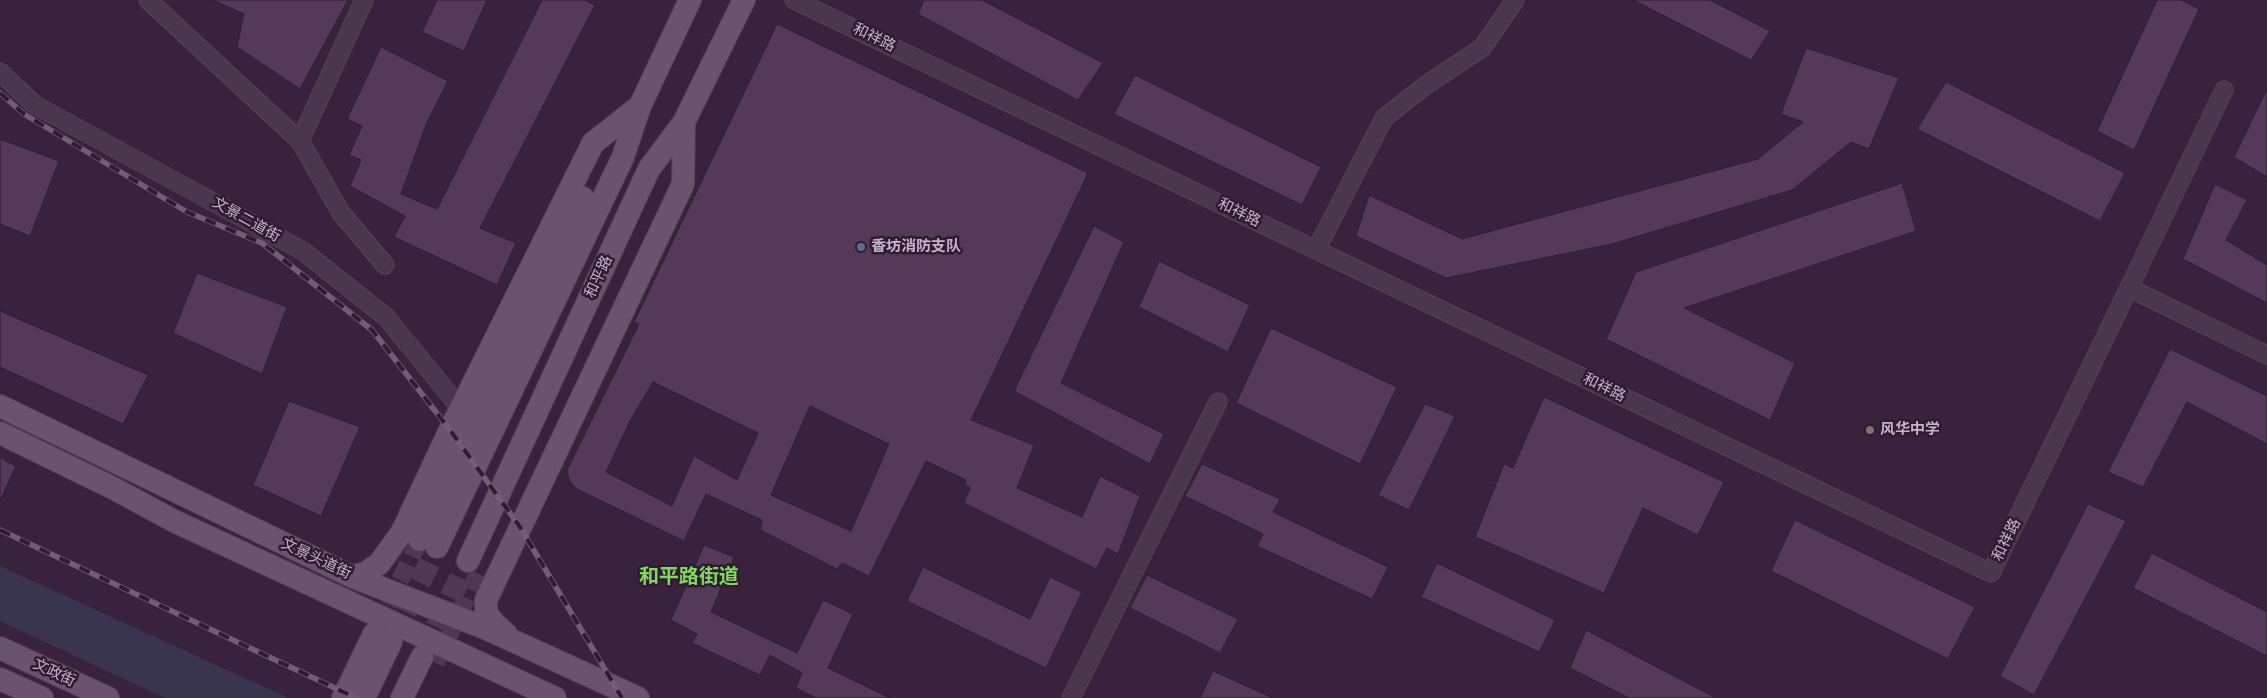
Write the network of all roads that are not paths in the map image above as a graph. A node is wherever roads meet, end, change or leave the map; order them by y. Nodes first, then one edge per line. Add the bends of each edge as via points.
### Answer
1 (148, 0) edge
2 (364, 0) edge
3 (690, 0) edge
4 (744, 0) edge
5 (794, 0) edge
6 (1515, 0) edge
7 (0, 72) edge
8 (2224, 90) dead end
9 (640, 106) junction
10 (684, 122) junction
11 (300, 141) junction
12 (1316, 250) junction
13 (385, 265) dead end
14 (2129, 288) junction
15 (2267, 355) edge
16 (1218, 402) dead end
17 (0, 406) edge
18 (461, 409) junction
19 (0, 433) edge
20 (428, 544) tunnel mouth
21 (474, 564) tunnel mouth
22 (353, 576) junction
23 (516, 642) junction
24 (0, 648) edge
25 (0, 679) edge
26 (42, 698) edge
27 (108, 698) edge
28 (343, 698) edge
29 (364, 698) edge
30 (402, 698) edge
31 (420, 698) edge
32 (555, 698) edge
33 (638, 698) edge
34 (1071, 698) edge

1 - 11 street
2 - 11 street
3 - 9 main road
4 - 10 main road
5 - 12 street, 和祥路
6 - 12 street via 1482,48 1384,118
7 - 18 street, 文景二道街 via 35,106 303,251 386,317
8 - 14 street
9 - 18 main road via 593,143
9 - 20 main road via 606,149
10 - 21 main road via 663,174
10 - 23 main road via 683,184 486,600 486,613
11 - 13 street via 341,213
12 - 14 street, 和祥路 via 1991,573
14 - 15 street
16 - 34 street
17 - 22 main road, 文景头道街
18 - 22 main road via 402,532 379,564 366,574
19 - 32 main road, 文景头道街 via 174,522
22 - 23 main road, 文景头道街
23 - 33 main road, 文景头道街
24 - 27 main road, 文政街
25 - 26 main road, 文政街
28 - 29 main road via 382,638
30 - 31 main road via 429,660

